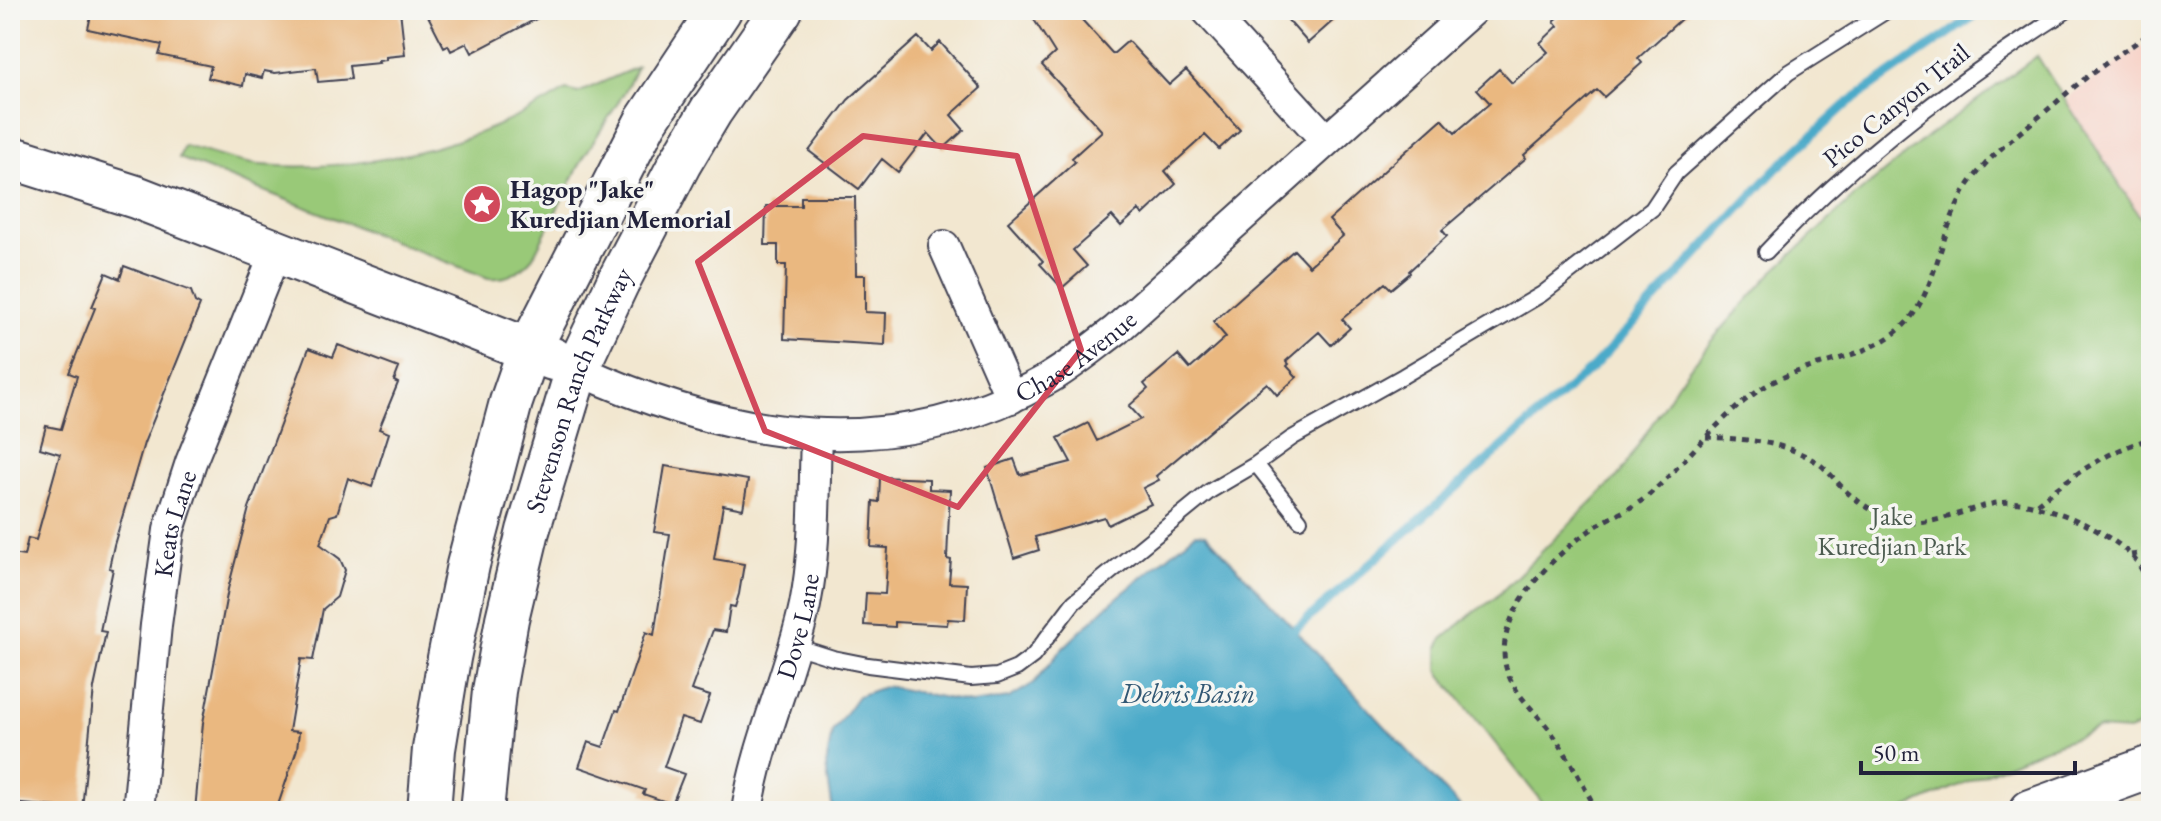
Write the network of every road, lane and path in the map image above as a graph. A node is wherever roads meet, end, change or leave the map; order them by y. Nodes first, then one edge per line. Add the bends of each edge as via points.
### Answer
1 (720, 10) edge
2 (781, 10) edge
3 (1207, 10) edge
4 (1472, 10) edge
5 (1888, 10) edge
6 (2068, 10) edge
7 (2151, 33) edge
8 (1326, 140) junction
9 (10, 157) edge
10 (944, 246) dead end
11 (276, 251) junction
12 (1766, 252) dead end
13 (529, 350) junction
14 (577, 369) junction
15 (1011, 398) junction
16 (816, 434) junction
17 (1705, 437) junction
18 (2151, 439) edge
19 (1256, 464) junction
20 (2036, 505) junction
21 (1300, 520) dead end
22 (2151, 552) edge
23 (2131, 555) junction
24 (2151, 585) edge
25 (795, 646) junction
26 (2151, 767) edge
27 (138, 811) edge
28 (429, 811) edge
29 (482, 811) edge
30 (747, 811) edge
31 (1597, 811) edge
32 (2031, 811) edge

1 - 13 main road, Stevenson Ranch Parkway via 646,121
2 - 14 main road, Stevenson Ranch Parkway via 680,163
3 - 8 street
4 - 8 street, Chase Avenue
5 - 19 lane via 1788,73 1676,173 1652,209 1542,294
6 - 12 lane, Pico Canyon Trail via 1992,58 1921,114 1805,211
7 - 17 path via 2067,91 1995,153 1950,219 1929,286 1901,328 1881,342 1765,387
8 - 15 street, Chase Avenue via 1116,330
9 - 11 main road via 136,197
10 - 15 street
11 - 13 main road
11 - 27 street, Keats Lane via 169,530
13 - 14 main road
13 - 28 main road, Stevenson Ranch Parkway via 468,565 434,749
14 - 16 street, Chase Avenue via 640,397 724,423
14 - 29 main road, Stevenson Ranch Parkway via 507,619
15 - 16 street, Chase Avenue via 914,427
16 - 25 street, Dove Lane via 810,564
17 - 20 path via 1788,448 1819,464 1850,494 1901,522 1931,521 1999,502
17 - 31 path via 1637,505 1599,525 1532,583 1508,630 1509,677 1551,733
18 - 20 path via 2118,449
19 - 21 lane
19 - 25 lane via 1210,491 1074,602 1033,656 997,676 971,678 868,665
20 - 23 path via 2098,532
22 - 23 path
23 - 24 path
25 - 30 street, Dove Lane via 763,737
26 - 32 main road

